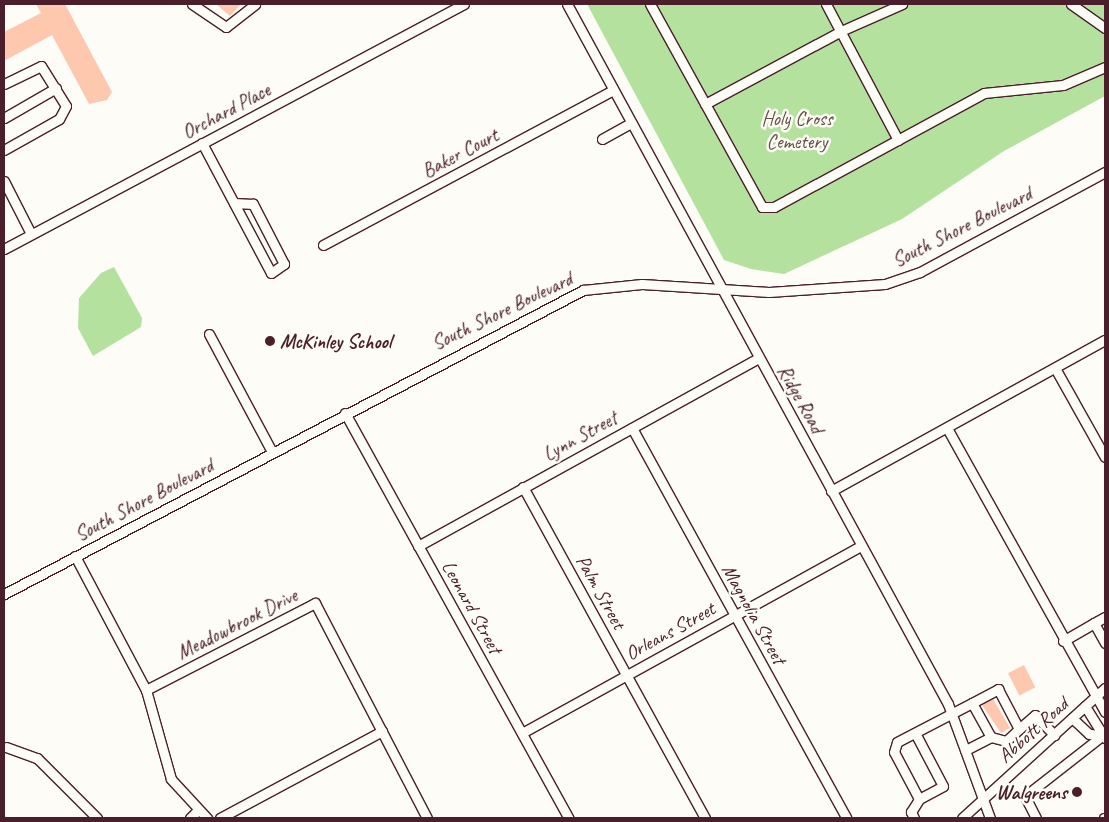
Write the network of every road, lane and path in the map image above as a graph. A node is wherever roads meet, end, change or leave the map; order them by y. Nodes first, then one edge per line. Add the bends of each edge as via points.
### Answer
1 (192, 4) edge
2 (255, 4) edge
3 (464, 4) edge
4 (567, 4) edge
5 (650, 4) edge
6 (826, 4) edge
7 (902, 4) edge
8 (1071, 4) edge
9 (1105, 28) edge
10 (841, 31) junction
11 (1105, 67) edge
12 (4, 84) edge
13 (56, 88) junction
14 (614, 90) junction
15 (705, 104) junction
16 (4, 118) edge
17 (631, 123) junction
18 (602, 139) dead end
19 (898, 140) junction
20 (202, 142) junction
21 (4, 150) edge
22 (1105, 172) edge
23 (4, 181) edge
24 (234, 203) junction
25 (31, 234) junction
26 (323, 245) dead end
27 (4, 249) edge
28 (721, 289) junction
29 (209, 334) dead end
30 (1105, 340) edge
31 (759, 358) junction
32 (1055, 368) junction
33 (345, 413) junction
34 (632, 428) junction
35 (947, 428) junction
36 (272, 452) junction
37 (1105, 457) edge
38 (523, 487) junction
39 (831, 491) junction
40 (418, 546) junction
41 (861, 546) junction
42 (75, 556) junction
43 (4, 594) edge
44 (735, 616) junction
45 (1105, 617) edge
46 (1094, 623) junction
47 (1063, 641) junction
48 (1105, 643) edge
49 (627, 675) junction
50 (1105, 688) edge
51 (146, 690) junction
52 (1094, 698) junction
53 (972, 703) junction
54 (1085, 706) junction
55 (1105, 712) edge
56 (952, 715) junction
57 (1072, 718) junction
58 (1019, 729) junction
59 (382, 732) junction
60 (522, 733) junction
61 (1054, 735) junction
62 (917, 736) junction
63 (1104, 736) edge
64 (991, 737) junction
65 (6, 747) dead end
66 (965, 750) junction
67 (921, 797) junction
68 (983, 799) junction
69 (197, 811) junction
70 (97, 818) edge
71 (190, 818) edge
72 (206, 818) edge
73 (220, 818) edge
74 (427, 818) edge
75 (569, 818) edge
76 (705, 818) edge
77 (846, 818) edge
78 (914, 818) edge
79 (962, 818) edge
80 (990, 818) edge
81 (1036, 818) edge

1 - 2 street via 226,27
3 - 20 street, Orchard Place
4 - 14 street, Ridge Road
5 - 15 street
6 - 10 street
7 - 10 street
8 - 9 street
10 - 15 street
10 - 19 street
11 - 19 street via 1063,85 984,93
12 - 13 street via 41,66
13 - 16 street
13 - 21 street via 66,106 59,119
14 - 17 street, Ridge Road
14 - 26 street, Baker Court
15 - 19 street via 762,207 774,207
17 - 18 street
17 - 28 street, Ridge Road
20 - 24 street
20 - 25 street, Orchard Place
22 - 28 street, South Shore Boulevard via 908,277 860,288 769,292
23 - 25 street
24 - 24 street via 270,273 284,264 253,204
25 - 27 street, Orchard Place
28 - 31 street, Ridge Road
28 - 33 street, South Shore Boulevard via 632,284 583,290
29 - 36 street
30 - 32 street
31 - 34 street, Lynn Street
31 - 39 street, Ridge Road
32 - 35 street
32 - 37 street
33 - 36 street, South Shore Boulevard
33 - 40 street, Leonard Street
34 - 38 street, Lynn Street
34 - 44 street, Magnolia Street
35 - 39 street
35 - 47 street
36 - 42 street, South Shore Boulevard
38 - 40 street, Lynn Street
38 - 49 street, Palm Street
39 - 41 street, Ridge Road
40 - 60 street, Leonard Street
41 - 44 street, Orleans Street
41 - 56 street, Ridge Road
42 - 43 street, South Shore Boulevard
42 - 51 street
44 - 49 street, Orleans Street
44 - 77 street, Magnolia Street
45 - 46 street
46 - 47 street
46 - 48 street
47 - 52 street
49 - 60 street, Orleans Street
49 - 76 street, Palm Street
50 - 52 street, Abbott Road
51 - 59 street, Meadowbrook Drive via 315,603
51 - 69 street via 164,764 180,792
52 - 54 street, Abbott Road
52 - 55 street
53 - 56 street
53 - 58 street via 998,689
53 - 64 street
54 - 57 street, Abbott Road
54 - 63 street
56 - 62 street
56 - 66 street, Ridge Road
57 - 61 street, Abbott Road
57 - 63 street via 1089,734
58 - 61 street via 1035,715
58 - 64 street via 1006,741
59 - 73 street
59 - 74 street, Meadowbrook Drive
60 - 75 street, Leonard Street
61 - 68 street, Abbott Road
62 - 67 street via 943,786
62 - 67 street via 898,742 894,752
63 - 81 street via 1025,796
64 - 66 street
65 - 70 street via 37,758
66 - 68 street, Ridge Road
67 - 78 street via 911,812
68 - 79 street, Abbott Road
68 - 80 street, Ridge Road
69 - 71 street
69 - 72 street

